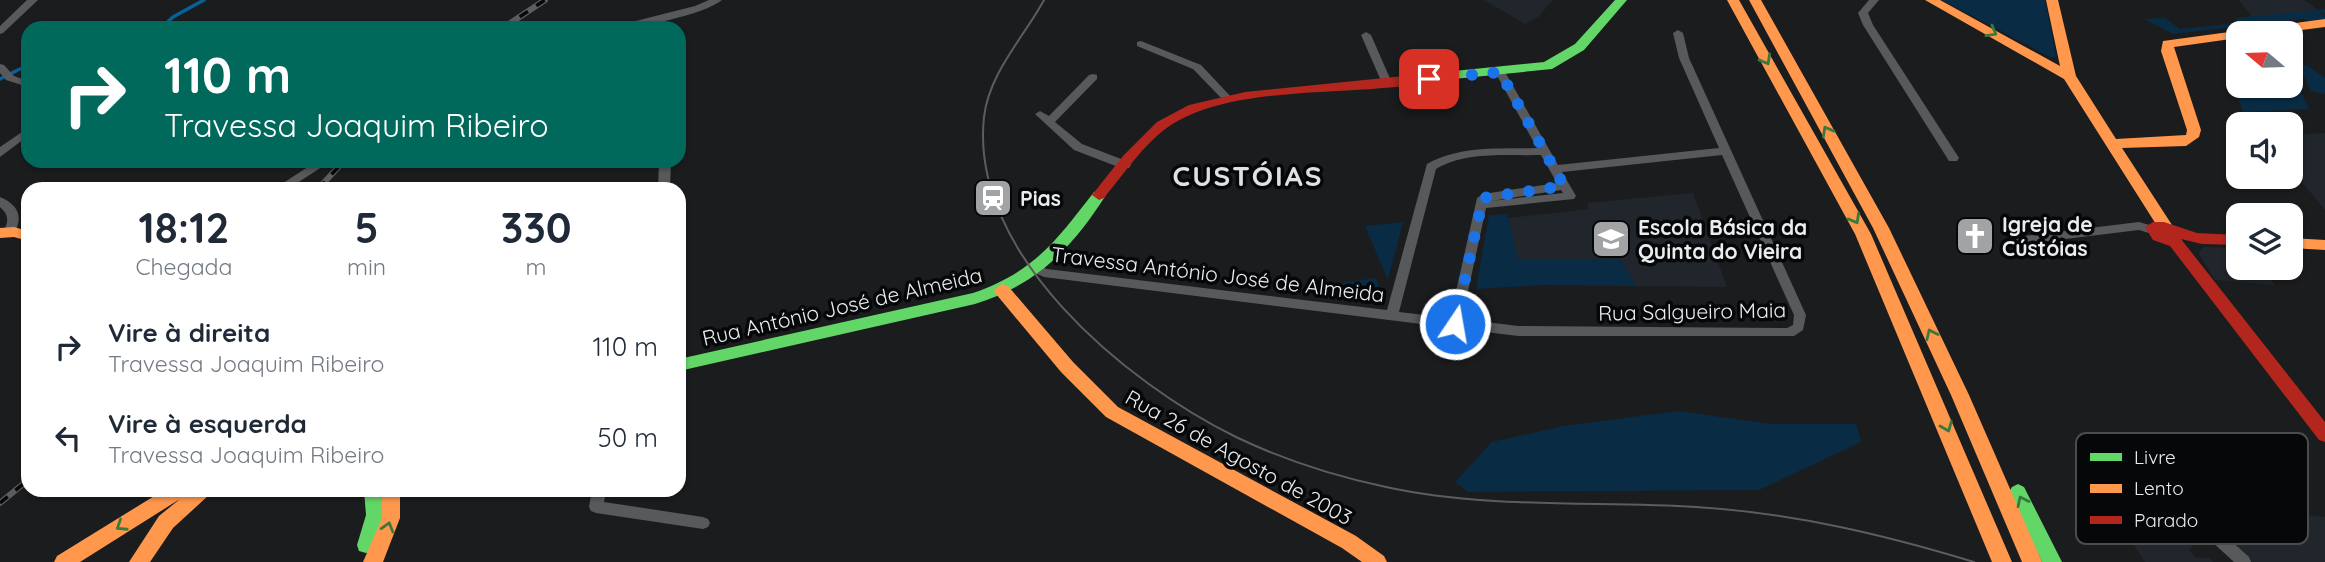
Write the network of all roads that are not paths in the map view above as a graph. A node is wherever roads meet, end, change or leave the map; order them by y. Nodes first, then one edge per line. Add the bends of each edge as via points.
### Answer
1 (33, 0) edge
2 (717, 0) edge
3 (1621, 0) edge
4 (1733, 0) edge
5 (1755, 0) edge
6 (1874, 0) edge
7 (1931, 0) edge
8 (2052, 0) edge
9 (647, 21) edge
10 (2325, 23) edge
11 (0, 31) edge
12 (1678, 33) dead end
13 (1366, 35) dead end
14 (1141, 44) dead end
15 (2063, 68) junction
16 (1500, 72) junction
17 (5, 73) edge
18 (1093, 77) dead end
19 (21, 81) edge
20 (1387, 83) junction
21 (1228, 99) junction
22 (21, 136) edge
23 (2110, 144) junction
24 (1544, 151) junction
25 (1726, 151) junction
26 (0, 153) edge
27 (1953, 158) dead end
28 (1125, 165) junction
29 (314, 168) edge
30 (1554, 169) junction
31 (291, 182) edge
32 (0, 201) edge
33 (2158, 227) junction
34 (5, 233) edge
35 (2178, 238) junction
36 (2226, 239) edge
37 (2015, 241) dead end
38 (2303, 244) edge
39 (2325, 245) edge
40 (1038, 271) junction
41 (1002, 290) junction
42 (1392, 316) junction
43 (1455, 324) junction
44 (686, 363) edge
45 (1960, 395) junction
46 (2325, 435) edge
47 (168, 497) edge
48 (193, 497) edge
49 (374, 497) edge
50 (392, 497) edge
51 (598, 497) edge
52 (1983, 517) junction
53 (703, 523) dead end
54 (2224, 544) edge
55 (64, 562) edge
56 (139, 562) edge
57 (358, 562) edge
58 (373, 562) edge
59 (1377, 562) edge
60 (1994, 562) edge
61 (2002, 562) edge
62 (2032, 562) edge
63 (2052, 562) edge
64 (2244, 562) edge

1 - 11 street
2 - 9 street
3 - 16 main road, Rua António José de Almeida via 1565,61
4 -> 52 main road via 1863,234
45 -> 5 main road via 1881,228
6 - 27 street via 1863,13 1868,26
7 -> 15 main road
8 - 15 main road
10 - 23 main road via 2168,44 2192,136 2186,141
12 - 25 street, Rua Salgueiro Maia via 1684,58
13 - 20 street
14 - 21 street via 1197,67
15 - 23 main road
16 - 20 main road, Rua António José de Almeida
16 - 24 street
17 - 19 street
18 - 28 street via 1045,117 1078,147
20 - 21 main road, Rua António José de Almeida
21 - 28 main road, Rua António José de Almeida via 1175,116 1152,133
22 - 26 street
23 - 33 main road
24 - 30 street
24 - 42 street via 1459,157 1431,167
25 - 30 street
25 - 43 street, Rua Salgueiro Maia via 1800,315 1799,327 1789,333 1518,331
28 - 40 main road, Rua António José de Almeida
29 - 31 street
30 - 43 street via 1567,191 1483,198
32 - 34 street via 14,216 13,226
33 - 35 main road
33 - 37 street
35 - 36 main road
35 - 46 main road
38 - 39 main road
40 - 41 main road, Rua António José de Almeida
40 - 42 street, Travessa António José de Almeida
41 - 44 main road, Rua António José de Almeida
41 - 59 main road, Rua 26 de Agosto de 2003 via 1112,412 1349,542
42 - 43 street, Rua Salgueiro Maia
45 - 62 main road
63 -> 45 main road via 2002,461
47 -> 55 main road
48 - 56 main road via 162,525
49 - 57 main road via 370,537
58 -> 50 main road via 386,537
51 - 53 street via 596,507
52 - 60 main road
52 - 61 main road
54 - 64 street

